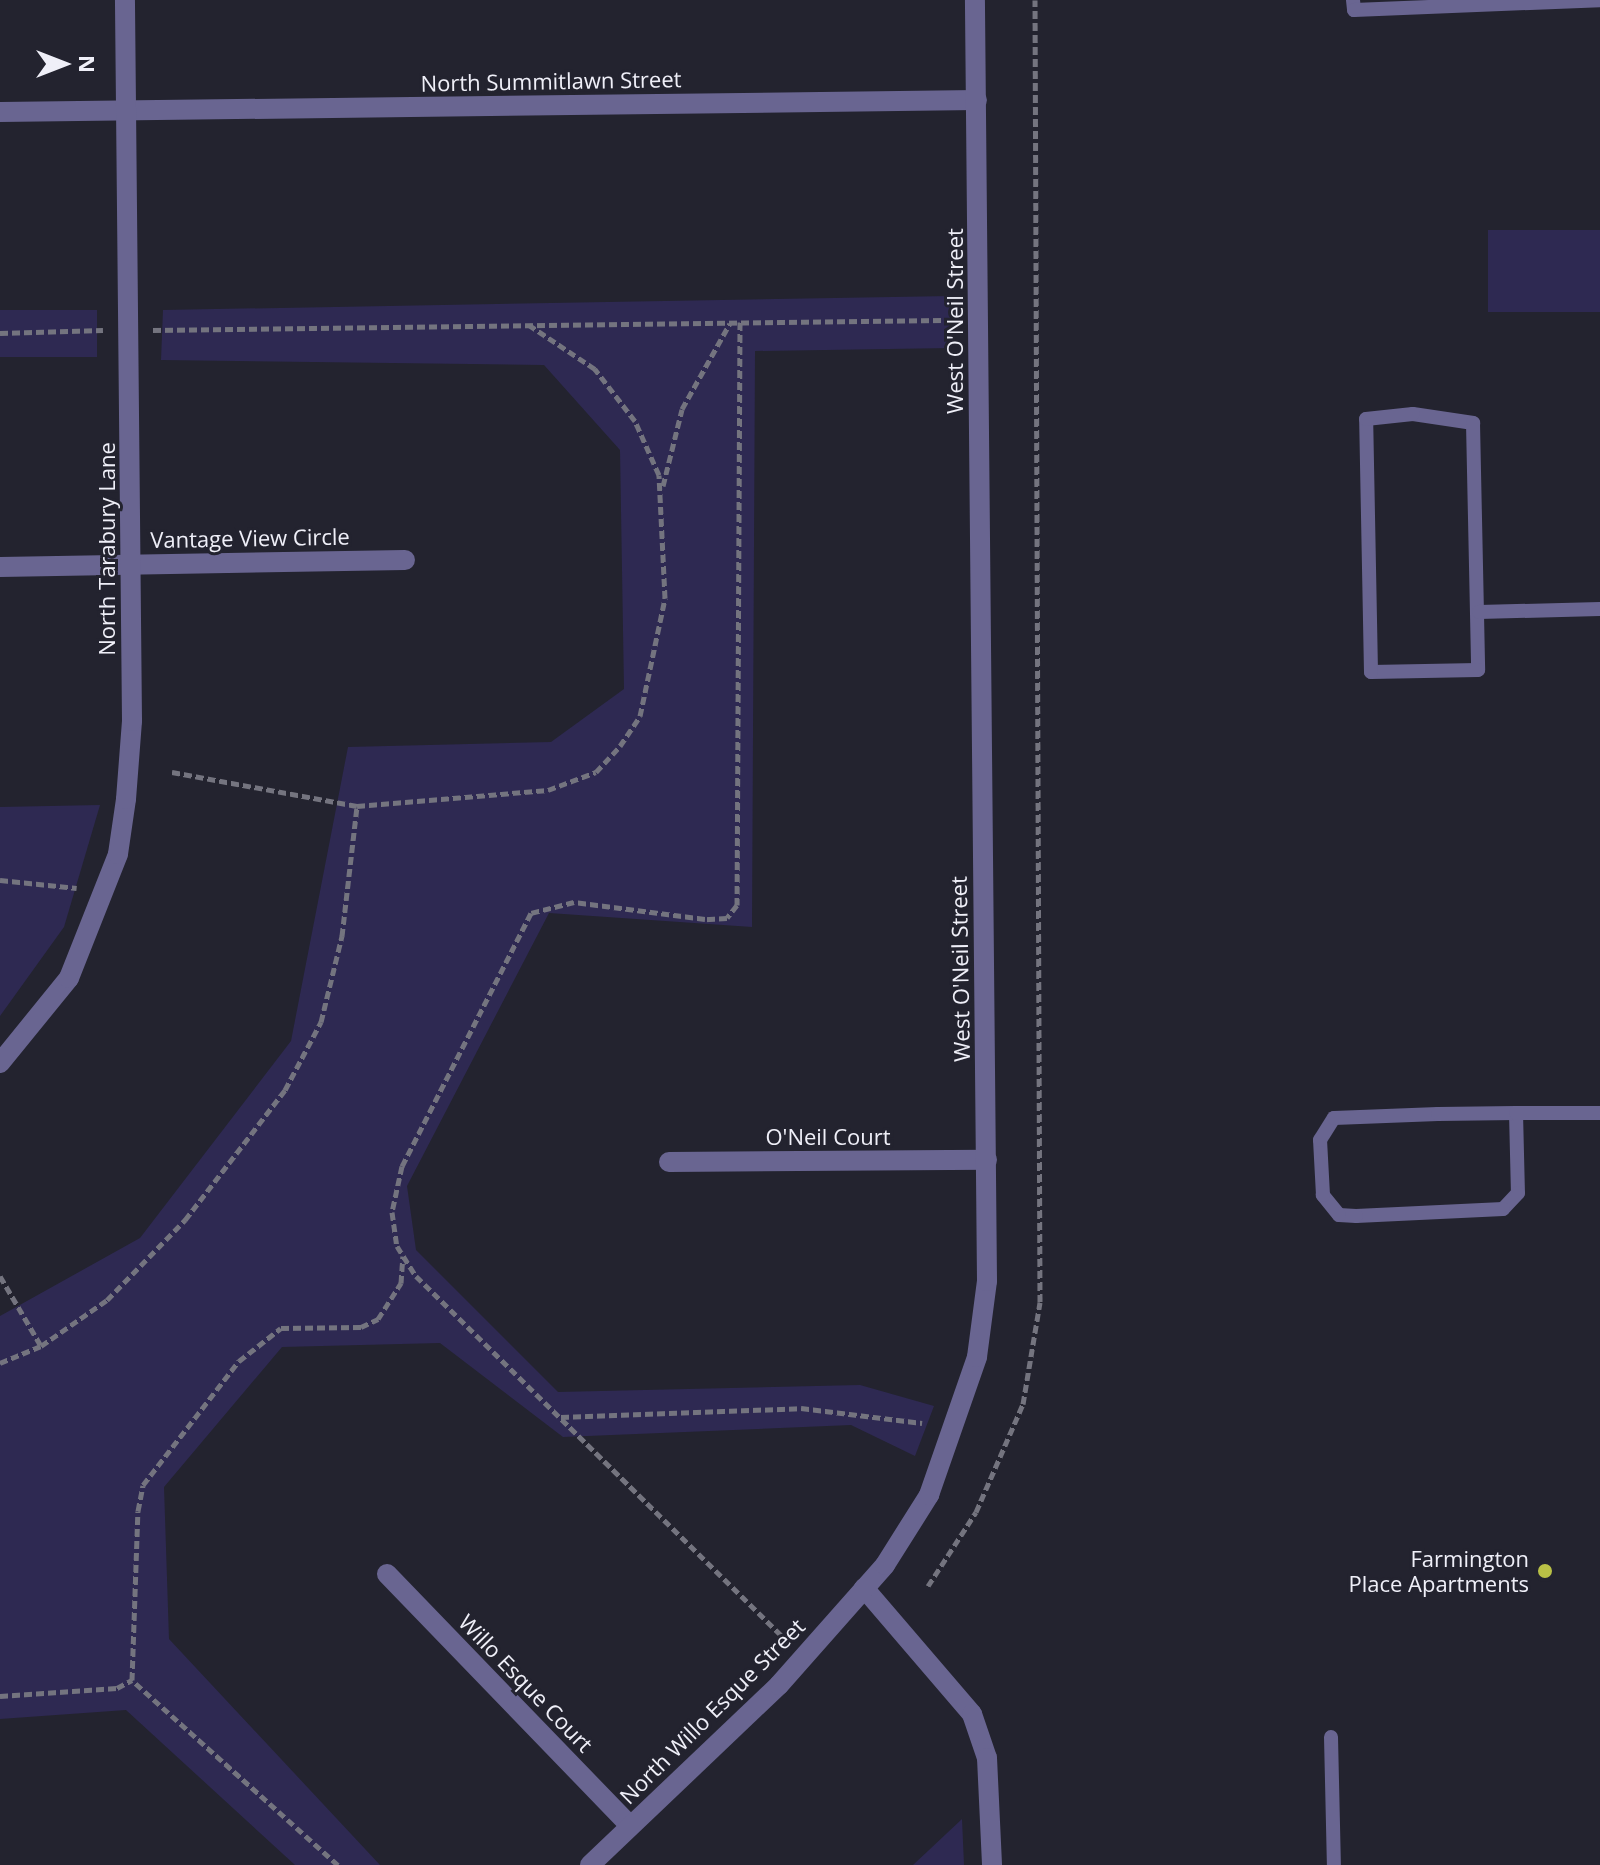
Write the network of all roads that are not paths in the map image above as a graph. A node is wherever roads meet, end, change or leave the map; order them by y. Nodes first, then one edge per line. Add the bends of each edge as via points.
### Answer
1 (125, 0) edge
2 (975, 0) edge
3 (1353, 0) edge
4 (1600, 0) edge
5 (977, 100) junction
6 (126, 110) junction
7 (0, 112) edge
8 (405, 560) dead end
9 (131, 564) junction
10 (0, 567) edge
11 (1600, 609) edge
12 (1479, 612) junction
13 (0, 1063) edge
14 (1516, 1113) junction
15 (1600, 1113) edge
16 (987, 1160) junction
17 (669, 1162) dead end
18 (387, 1574) dead end
19 (864, 1588) junction
20 (1331, 1737) dead end
21 (630, 1826) junction
22 (590, 1865) edge
23 (992, 1865) edge
24 (1334, 1865) edge

1 - 6 street, North Tarabury Lane
2 - 5 street, West O'Neil Street
3 - 4 lane via 1354,10
5 - 6 street, North Summitlawn Street
5 - 16 street, West O'Neil Street
6 - 7 street, North Summitlawn Street
6 - 9 street, North Tarabury Lane
8 - 9 street, Vantage View Circle
9 - 10 street, Vantage View Circle
9 - 13 street, North Tarabury Lane via 132,721 118,854 69,978
11 - 12 lane
12 - 12 lane via 1473,423 1413,414 1366,419 1371,672 1478,670
14 - 14 lane via 1334,1118 1323,1125 1320,1140 1323,1195 1339,1215 1503,1209 1518,1193
14 - 15 lane
16 - 17 street, O'Neil Court
16 - 19 street, West O'Neil Street via 987,1281 977,1357 929,1495
18 - 21 street, Willo Esque Court
19 - 21 street, North Willo Esque Street via 779,1685
19 - 23 street via 972,1714 987,1758
20 - 24 lane
21 - 22 street, North Willo Esque Street

